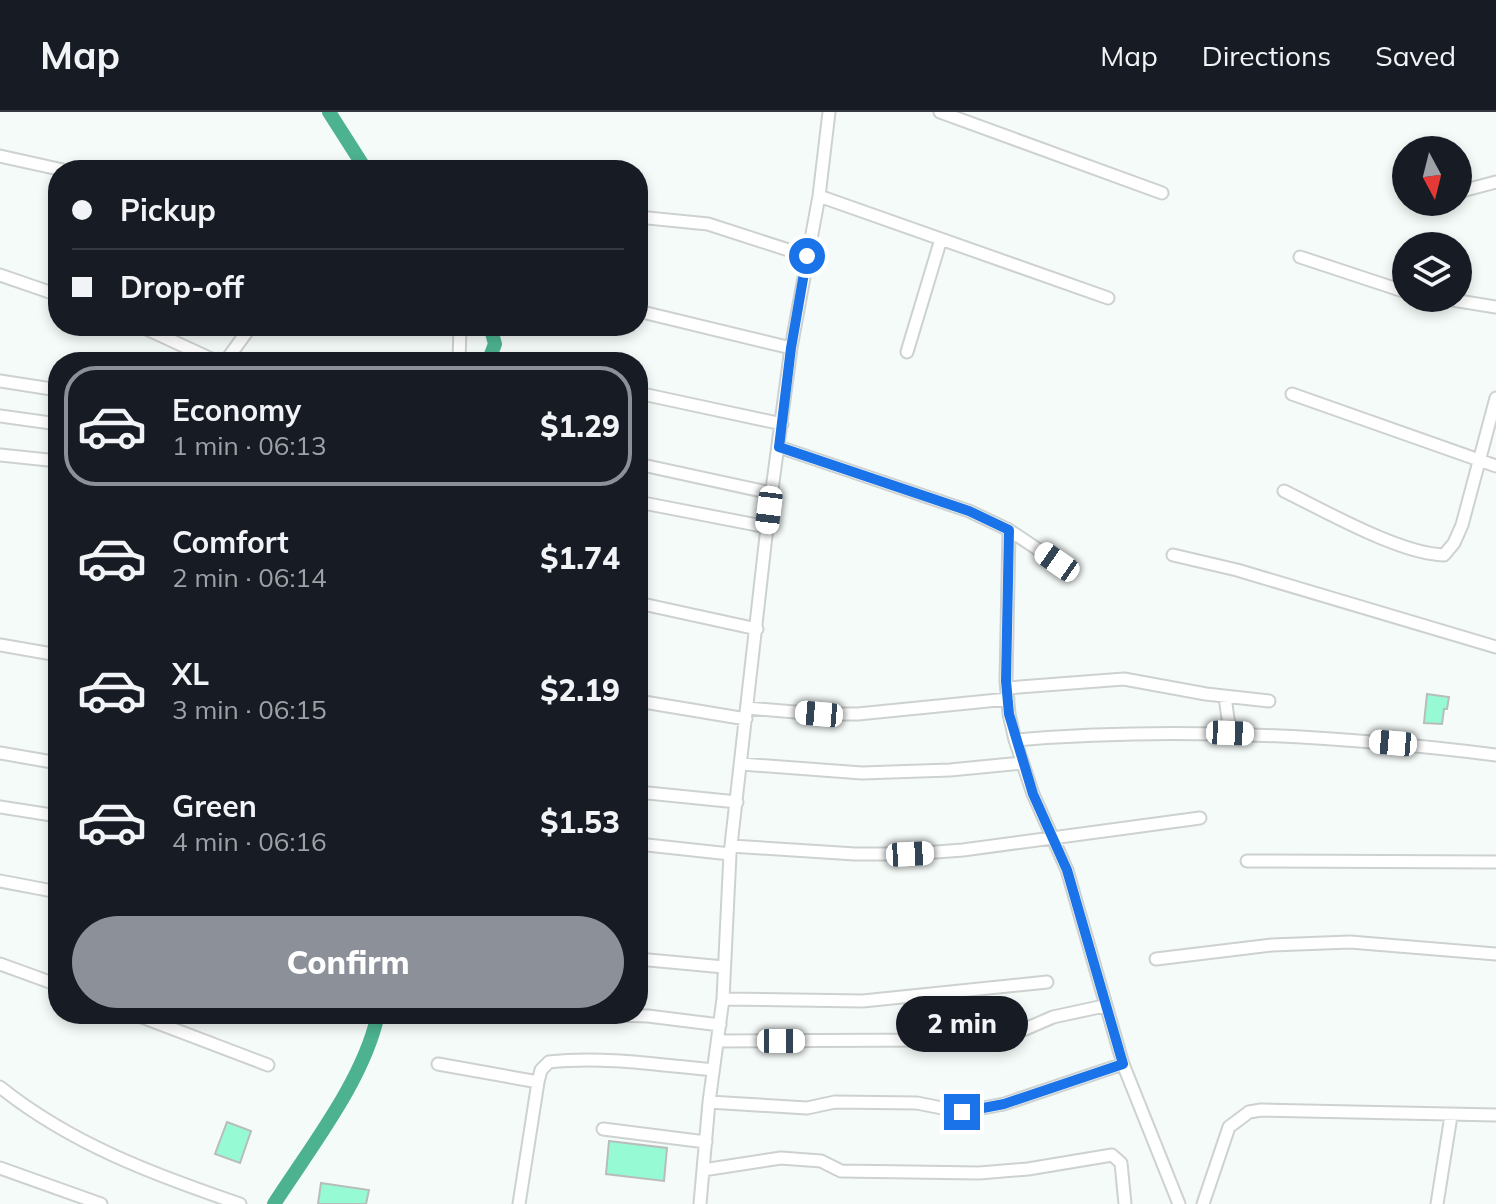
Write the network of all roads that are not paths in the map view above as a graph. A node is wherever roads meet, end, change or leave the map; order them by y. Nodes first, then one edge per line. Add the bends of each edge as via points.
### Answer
1 (829, 112) edge
2 (940, 112) edge
3 (0, 156) edge
4 (48, 167) edge
5 (1496, 182) edge
6 (1472, 188) edge
7 (1162, 193) dead end
8 (819, 196) junction
9 (648, 218) edge
10 (941, 239) junction
11 (807, 256) junction
12 (1300, 257) dead end
13 (0, 275) edge
14 (1392, 287) edge
15 (48, 292) edge
16 (1108, 298) dead end
17 (1472, 303) edge
18 (1496, 307) edge
19 (648, 313) edge
20 (162, 336) edge
21 (791, 348) junction
22 (196, 352) edge
23 (907, 352) dead end
24 (0, 381) edge
25 (48, 388) edge
26 (1292, 394) dead end
27 (648, 395) edge
28 (1496, 398) edge
29 (0, 416) edge
30 (48, 423) edge
31 (782, 424) junction
32 (779, 447) junction
33 (0, 455) edge
34 (48, 460) edge
35 (1481, 460) junction
36 (648, 466) edge
37 (1496, 466) edge
38 (1284, 491) dead end
39 (771, 493) junction
40 (648, 504) edge
41 (767, 527) junction
42 (1009, 530) junction
43 (1173, 555) dead end
44 (1057, 562) dead end
45 (648, 605) edge
46 (757, 629) junction
47 (0, 645) edge
48 (1496, 647) edge
49 (48, 653) edge
50 (1007, 694) junction
51 (1225, 697) junction
52 (1269, 701) dead end
53 (648, 702) edge
54 (747, 714) junction
55 (1230, 733) junction
56 (1015, 740) junction
57 (0, 753) edge
58 (1496, 755) edge
59 (48, 761) edge
60 (1022, 763) junction
61 (741, 764) junction
62 (648, 793) edge
63 (737, 802) junction
64 (0, 807) edge
65 (48, 814) edge
66 (1200, 818) dead end
67 (1053, 838) junction
68 (648, 845) edge
69 (731, 850) junction
70 (1247, 861) dead end
71 (1496, 862) edge
72 (0, 881) edge
73 (48, 890) edge
74 (1496, 954) edge
75 (1156, 959) dead end
76 (648, 960) edge
77 (0, 964) edge
78 (724, 967) junction
79 (48, 981) edge
80 (1047, 982) dead end
81 (723, 999) junction
82 (1104, 1006) junction
83 (648, 1016) edge
84 (160, 1024) edge
85 (720, 1025) junction
86 (718, 1041) junction
87 (438, 1064) dead end
88 (1123, 1064) junction
89 (268, 1065) dead end
90 (713, 1070) junction
91 (538, 1082) junction
92 (0, 1087) edge
93 (709, 1102) junction
94 (1496, 1115) edge
95 (1451, 1116) junction
96 (603, 1129) dead end
97 (706, 1142) junction
98 (0, 1168) edge
99 (703, 1170) junction
100 (101, 1204) edge
101 (240, 1204) edge
102 (519, 1204) edge
103 (700, 1204) edge
104 (1125, 1204) edge
105 (1179, 1204) edge
106 (1203, 1204) edge
107 (1437, 1204) edge

1 - 8 street
2 - 7 street
3 - 4 street
5 - 6 street
8 - 10 street
8 - 11 street
9 - 11 street via 708,224
10 - 16 street
10 - 23 street
11 - 21 street
12 - 14 street
13 - 15 street
17 - 18 street
19 - 21 street
20 - 22 street
21 - 31 street
24 - 25 street
26 - 35 street
27 - 31 street
28 - 35 street
29 - 30 street
31 - 32 street
32 - 39 street
32 - 42 street via 969,511
33 - 34 street
35 - 37 street
35 - 38 street via 1462,525 1444,555 1357,527
36 - 39 street
39 - 41 street
40 - 41 street
41 - 46 street
42 - 44 street
42 - 50 street
43 - 48 street
45 - 46 street
46 - 54 street
47 - 49 street
50 - 51 street via 1124,679
50 - 54 street via 858,714
50 - 56 street
51 - 52 street
51 - 55 street
53 - 54 street
54 - 61 street
55 - 56 street
55 - 58 street via 1343,738
56 - 60 street
57 - 59 street
60 - 61 street via 862,773
60 - 67 street
61 - 63 street
62 - 63 street
63 - 69 street
64 - 65 street
66 - 67 street
67 - 69 street via 910,854
67 - 82 street via 1067,870
68 - 69 street
69 - 78 street
70 - 71 street
72 - 73 street
74 - 75 street via 1350,942
76 - 78 street
77 - 79 street
78 - 81 street
80 - 81 street via 863,1001
81 - 85 street
82 - 86 street via 1023,1030 937,1040
82 - 88 street
83 - 85 street
84 - 89 street
85 - 86 street
86 - 90 street
87 - 91 street
88 - 93 street via 1004,1104 962,1112 917,1103 835,1102 807,1108
88 - 105 street
90 - 91 street via 573,1059 549,1062
90 - 93 street
91 - 102 street
92 - 101 street via 117,1158
93 - 97 street
94 - 95 street
95 - 106 street via 1249,1112 1229,1127
95 - 107 street
96 - 97 street
97 - 99 street
98 - 100 street
99 - 103 street
99 - 104 street via 781,1158 817,1160 841,1171 979,1173 1112,1155 1121,1163

